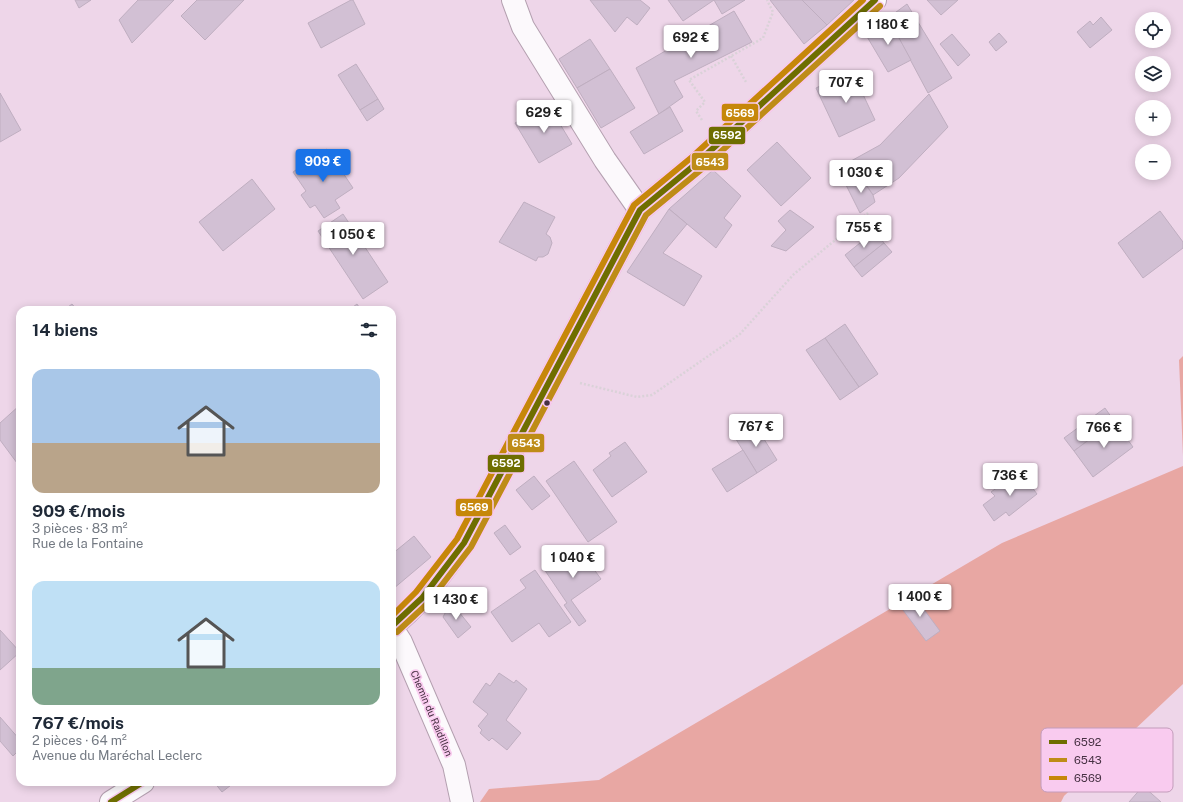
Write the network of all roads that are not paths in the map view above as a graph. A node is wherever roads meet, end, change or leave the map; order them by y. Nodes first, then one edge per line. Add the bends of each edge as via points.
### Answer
1 (513, 0) edge
2 (875, 0) edge
3 (640, 210) junction
4 (396, 623) edge
5 (396, 634) edge
6 (137, 786) edge
7 (111, 802) edge
8 (462, 802) edge

1 - 3 street via 523,27 605,160
2 - 3 street via 697,163
3 - 4 street via 464,543 438,580
5 - 8 street, Chemin du Raidillon via 454,765
6 - 7 street

